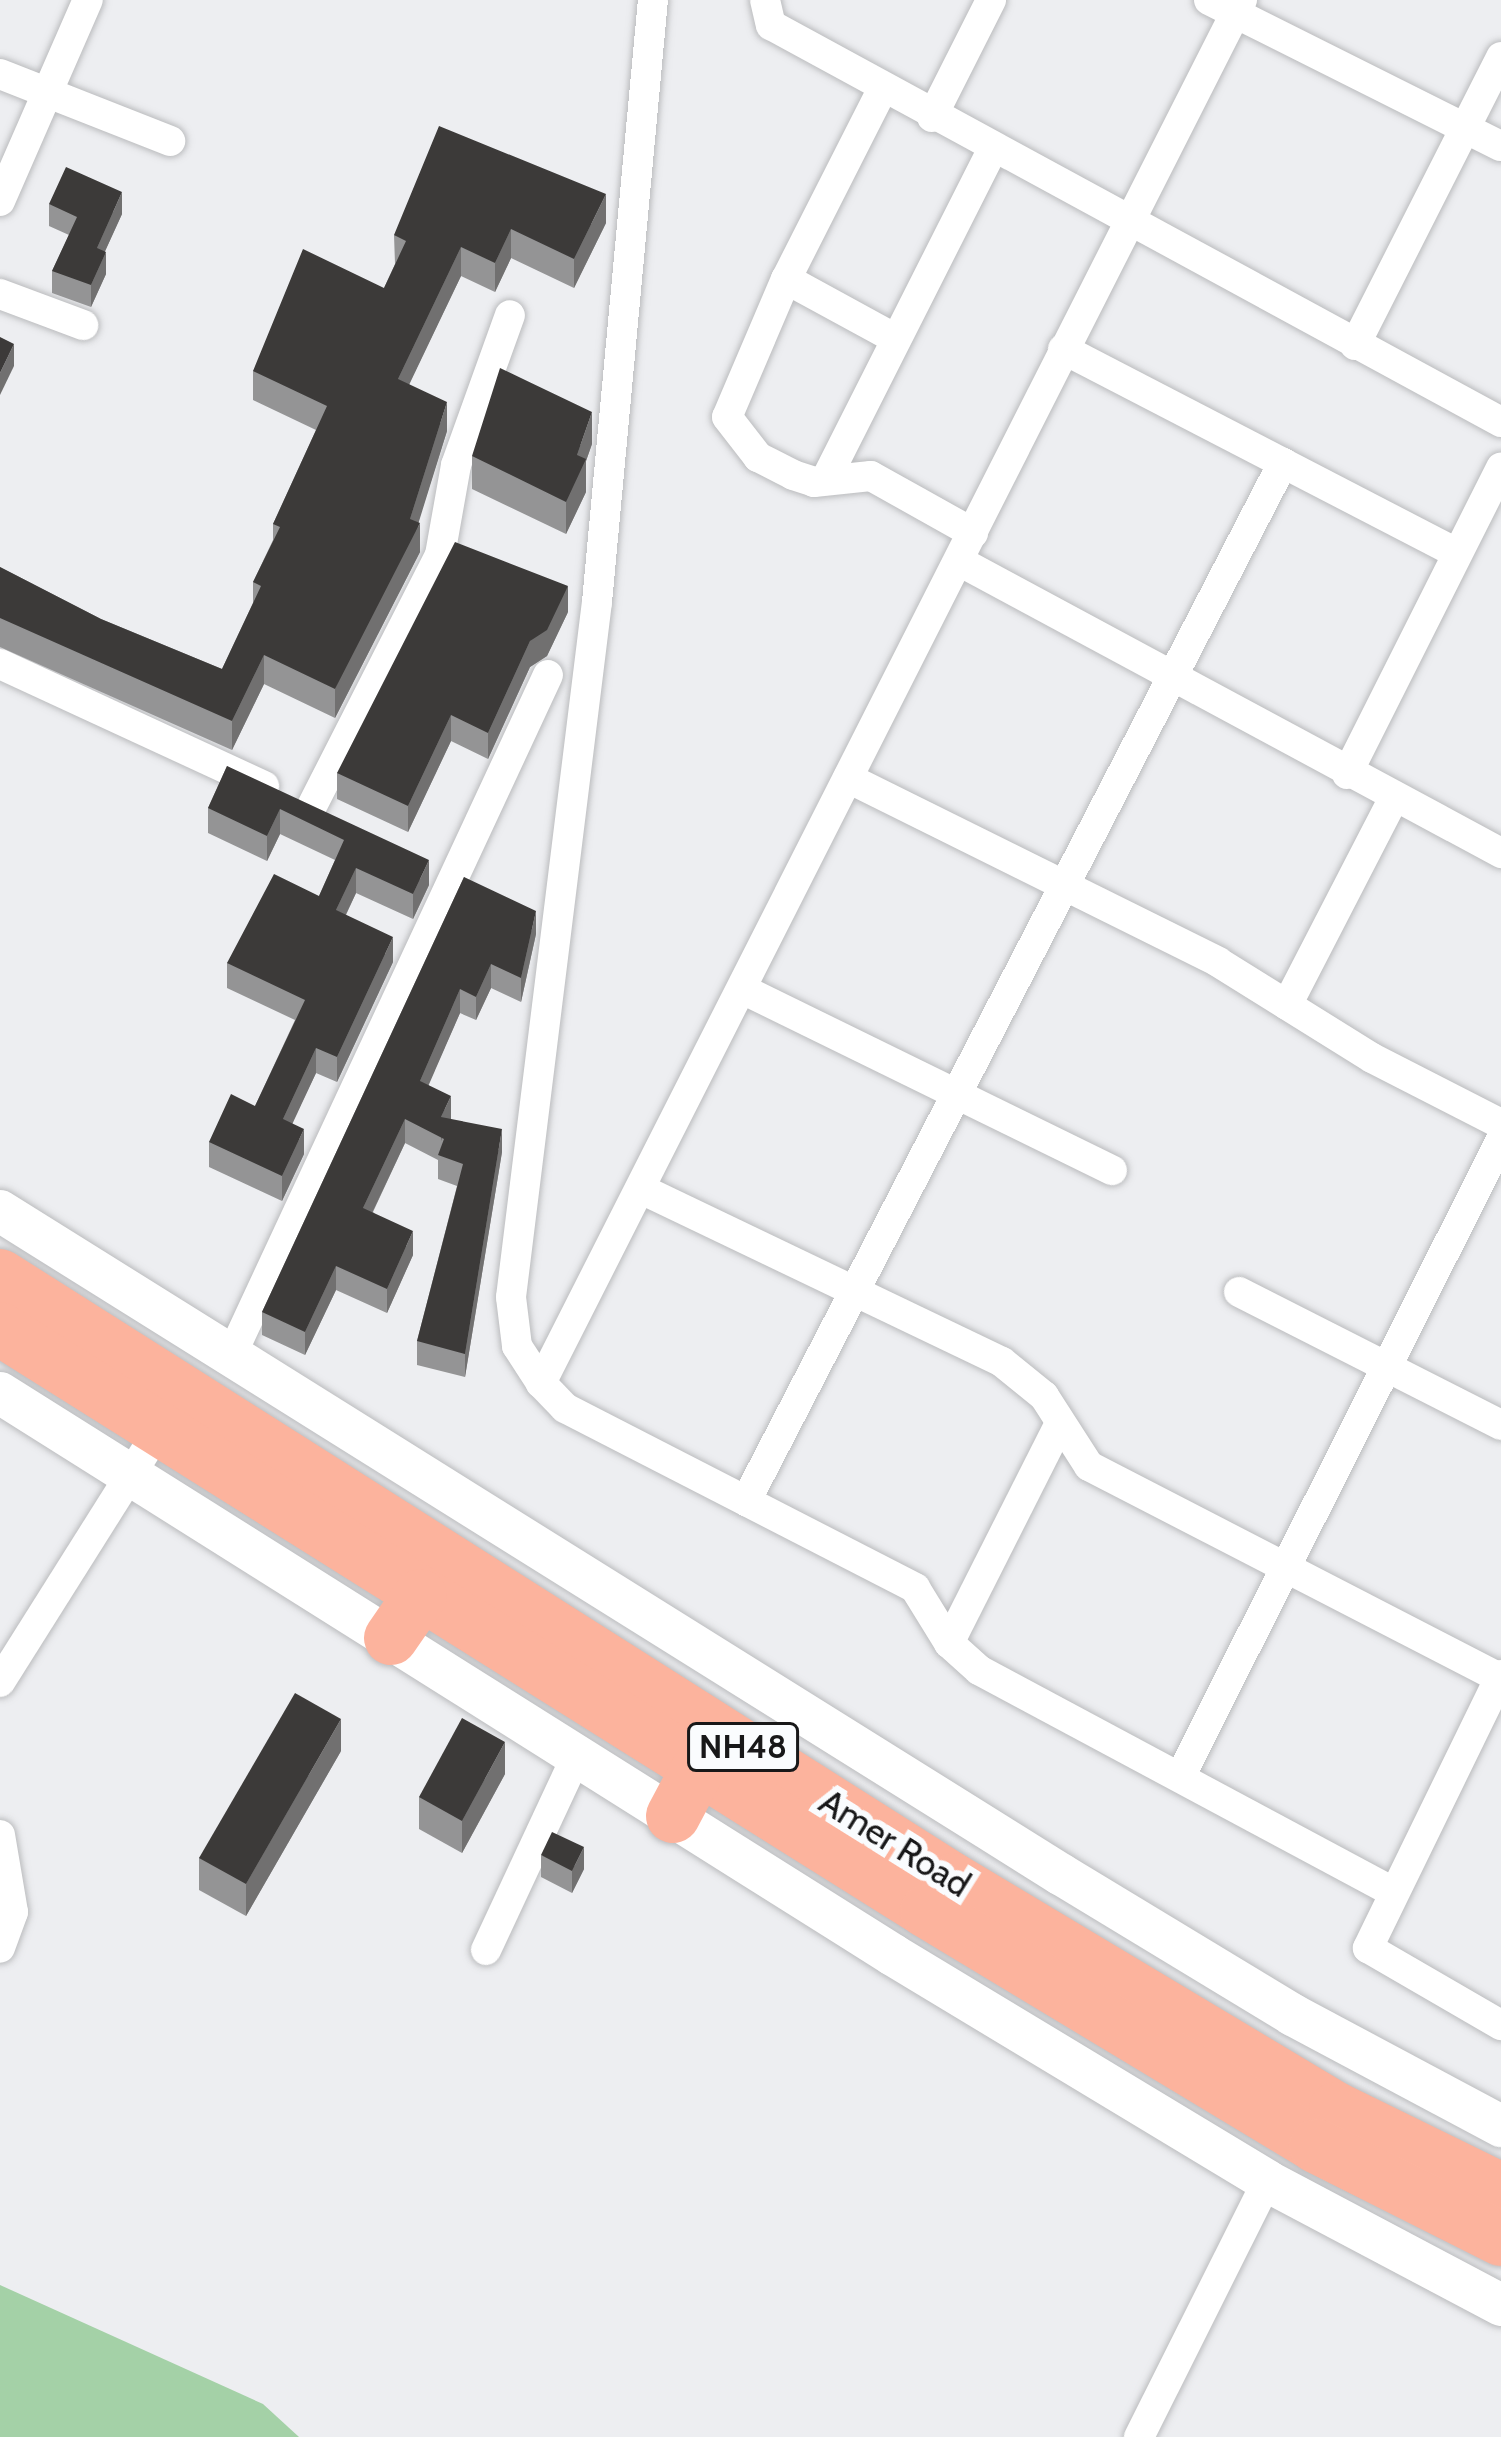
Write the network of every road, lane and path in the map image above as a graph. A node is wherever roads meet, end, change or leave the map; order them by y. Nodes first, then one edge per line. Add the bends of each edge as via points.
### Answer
1 (88, 0) edge
2 (653, 0) edge
3 (765, 0) edge
4 (991, 0) edge
5 (1229, 5) edge
6 (1501, 57) edge
7 (0, 74) edge
8 (883, 88) junction
9 (50, 93) junction
10 (932, 117) junction
11 (1467, 128) junction
12 (170, 142) dead end
13 (1501, 146) edge
14 (993, 149) junction
15 (0, 201) edge
16 (1126, 224) junction
17 (786, 279) junction
18 (0, 294) edge
19 (510, 315) dead end
20 (83, 325) dead end
21 (896, 338) junction
22 (1355, 345) junction
23 (1064, 350) junction
24 (1501, 422) edge
25 (1283, 463) junction
26 (1501, 468) edge
27 (826, 479) junction
28 (974, 533) junction
29 (1456, 553) junction
30 (959, 562) junction
31 (0, 664) edge
32 (548, 675) dead end
33 (1171, 676) junction
34 (1348, 775) junction
35 (848, 778) junction
36 (1394, 798) junction
37 (1501, 853) edge
38 (442, 870) junction
39 (1064, 886) junction
40 (557, 923) junction
41 (742, 988) junction
42 (1287, 1005) junction
43 (957, 1094) junction
44 (1501, 1124) edge
45 (1501, 1140) edge
46 (1112, 1170) dead end
47 (641, 1189) junction
48 (0, 1211) edge
49 (0, 1276) edge
50 (854, 1292) junction
51 (1239, 1292) dead end
52 (0, 1329) edge
53 (231, 1356) junction
54 (1387, 1367) junction
55 (542, 1383) junction
56 (0, 1393) edge
57 (1060, 1424) junction
58 (1501, 1425) edge
59 (144, 1452) junction
60 (746, 1501) junction
61 (1285, 1567) junction
62 (406, 1617) junction
63 (949, 1642) junction
64 (1500, 1676) edge
65 (0, 1682) edge
66 (577, 1755) junction
67 (698, 1768) junction
68 (1180, 1777) junction
69 (674, 1816) junction
70 (0, 1835) edge
71 (1390, 1890) junction
72 (0, 1948) edge
73 (486, 1950) dead end
74 (1501, 2025) edge
75 (1501, 2126) edge
76 (1267, 2181) junction
77 (1501, 2190) edge
78 (1501, 2239) edge
79 (1501, 2305) edge
80 (1139, 2437) edge

1 - 9 street
2 - 40 street via 597,602
3 - 8 street via 771,25
4 - 10 street
5 - 11 street
5 - 16 street
6 - 11 street
7 - 9 street
8 - 10 street
8 - 17 street
9 - 12 street
9 - 15 street
10 - 14 street
11 - 13 street
11 - 22 street
14 - 16 street
14 - 21 street
16 - 22 street
16 - 23 street
17 - 21 street
17 - 27 street via 728,417 758,457 814,482
18 - 20 street
19 - 31 street via 456,465 440,555 321,813
21 - 27 street
22 - 24 street
23 - 25 street
23 - 28 street
25 - 29 street
25 - 33 street
26 - 29 street
27 - 28 street via 871,476
28 - 30 street
29 - 34 street
30 - 33 street
30 - 35 street
32 - 38 street
33 - 34 street
33 - 39 street
34 - 36 street
35 - 39 street
35 - 41 street
36 - 37 street
36 - 42 street
38 - 40 street
38 - 53 street
39 - 42 street
39 - 43 street
40 - 55 street via 511,1298 517,1346
41 - 43 street
41 - 47 street
42 - 44 street
43 - 46 street
43 - 50 street
45 - 54 street
47 - 50 street
47 - 55 street
48 - 53 street
49 - 77 highway, Amer Road / NH48 via 953,1880 1336,2109
50 - 57 street via 1023,1375
50 - 60 street
51 - 54 street
52 - 59 highway, Amer Road / NH48
53 - 75 street via 1100,1898
54 - 58 street
54 - 61 street
55 - 60 street via 565,1408
56 - 59 street
57 - 61 street via 1089,1466
57 - 63 street
59 - 62 highway, Amer Road / NH48
59 - 65 street
60 - 63 street via 916,1588
61 - 64 street
61 - 68 street
62 - 66 street
62 - 67 highway, Amer Road / NH48
63 - 68 street via 979,1670
64 - 71 street
66 - 69 street
66 - 73 street
67 - 69 highway
67 - 78 highway, Amer Road / NH48 via 1316,2146
68 - 71 street
69 - 76 street
70 - 72 street via 13,1912
71 - 74 street via 1368,1948
76 - 79 street
76 - 80 street

